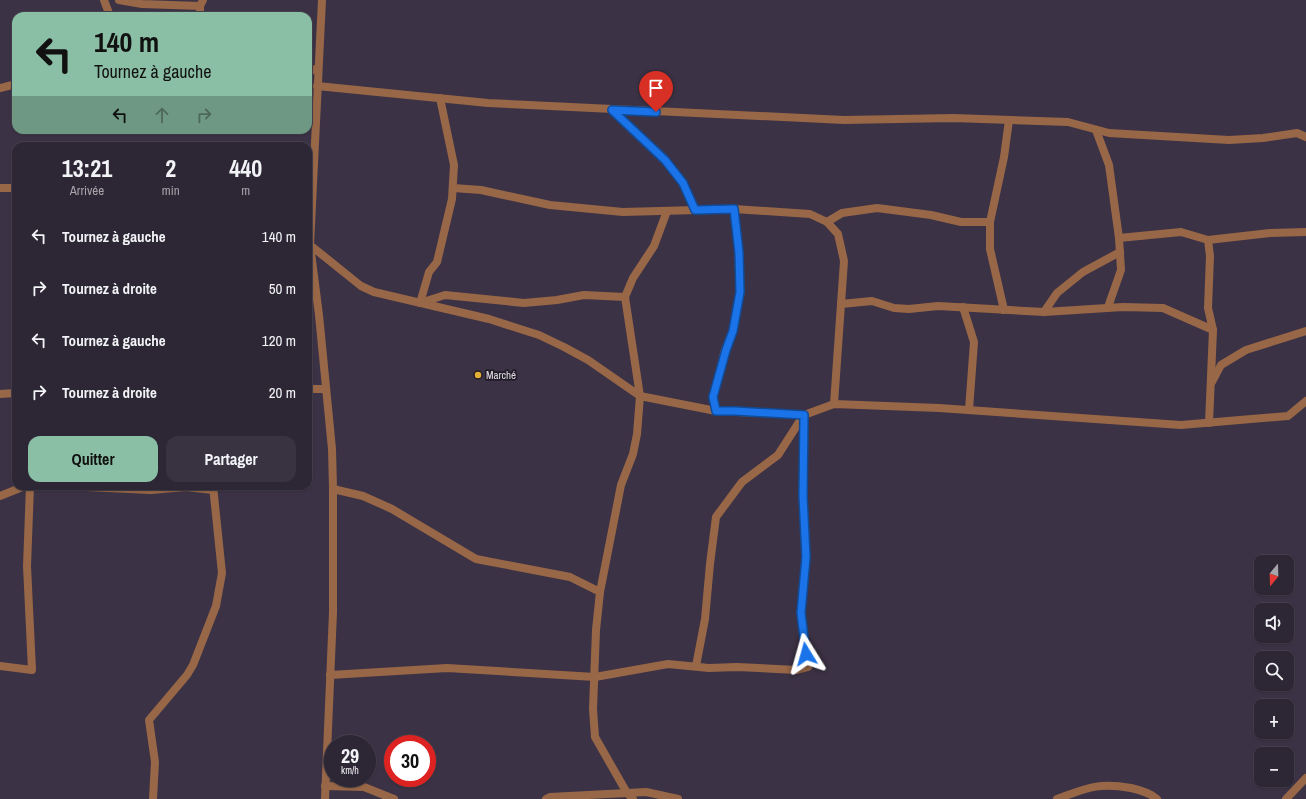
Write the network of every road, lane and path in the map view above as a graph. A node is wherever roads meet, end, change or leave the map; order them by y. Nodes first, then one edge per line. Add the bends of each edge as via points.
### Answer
1 (104, 0) edge
2 (118, 0) edge
3 (322, 0) edge
4 (202, 3) edge
5 (108, 12) edge
6 (318, 68) junction
7 (312, 70) edge
8 (12, 85) edge
9 (317, 86) junction
10 (0, 88) edge
11 (440, 98) junction
12 (612, 110) junction
13 (1009, 120) junction
14 (1096, 130) junction
15 (1306, 137) edge
16 (312, 157) edge
17 (0, 188) edge
18 (12, 188) edge
19 (453, 188) junction
20 (734, 209) junction
21 (695, 210) junction
22 (667, 211) junction
23 (827, 222) junction
24 (990, 222) junction
25 (1306, 232) edge
26 (1120, 238) junction
27 (1208, 240) junction
28 (312, 247) edge
29 (1120, 252) junction
30 (312, 261) edge
31 (625, 297) junction
32 (420, 303) junction
33 (841, 304) junction
34 (963, 307) junction
35 (1108, 307) junction
36 (1004, 310) junction
37 (1044, 312) junction
38 (1213, 330) junction
39 (1306, 331) edge
40 (1211, 383) junction
41 (312, 389) edge
42 (326, 389) junction
43 (0, 394) edge
44 (12, 394) edge
45 (640, 396) junction
46 (1306, 401) edge
47 (834, 404) junction
48 (969, 410) junction
49 (716, 411) junction
50 (804, 415) junction
51 (1209, 423) junction
52 (333, 488) junction
53 (15, 490) edge
54 (30, 490) edge
55 (213, 490) edge
56 (0, 496) edge
57 (600, 592) junction
58 (0, 666) edge
59 (696, 666) junction
60 (330, 675) junction
61 (594, 677) junction
62 (327, 735) edge
63 (1306, 778) edge
64 (325, 787) edge
65 (364, 787) edge
66 (630, 796) edge
67 (153, 799) edge
68 (325, 799) edge
69 (394, 799) edge
70 (546, 799) edge
71 (678, 799) edge
72 (1057, 799) edge
73 (1157, 799) edge
74 (1286, 799) edge

1 - 5 street
2 - 4 street via 142,4
3 - 6 street
6 - 7 street
6 - 9 street
8 - 10 street
9 - 11 street
9 - 16 street
11 - 12 street via 488,104
11 - 19 street via 454,165
12 - 13 street via 844,120
12 - 21 street via 665,160 683,183
13 - 14 street via 1068,122
13 - 24 street
14 - 15 street via 1109,133 1229,140 1297,133
14 - 26 street via 1109,166
17 - 18 street
19 - 22 street via 481,190 550,205 623,212
19 - 32 street via 437,262 429,272
20 - 21 street
20 - 23 street via 810,214
20 - 49 street via 740,292 733,331 713,397
21 - 22 street
22 - 31 street via 654,246 633,278
23 - 24 street via 842,213 877,208 961,222
23 - 33 street via 838,234 844,261
24 - 36 street via 990,249
25 - 27 street
26 - 27 street via 1181,232
26 - 29 street
27 - 38 street via 1208,308
28 - 32 street via 361,286 374,292
29 - 35 street via 1121,270
29 - 37 street via 1078,277 1058,293
30 - 42 street
31 - 32 street via 584,295 524,303 445,295
31 - 45 street
32 - 45 street via 489,319 539,336 588,360
33 - 34 street via 872,301 894,308 908,309
33 - 47 street
34 - 36 street
34 - 48 street via 974,342
35 - 37 street
35 - 38 street via 1163,308
36 - 37 street
38 - 40 street
39 - 40 street via 1246,350 1221,365
40 - 51 street
41 - 42 street
42 - 52 street
43 - 44 street
45 - 49 street
45 - 57 street via 633,454 621,485
46 - 51 street via 1288,416
47 - 48 street
47 - 50 street
48 - 51 street via 1182,425
49 - 50 street
50 - 59 street via 778,455 742,482 716,517 705,619
50 - 59 street via 803,496 806,557 801,613 808,667 797,670
52 - 57 street via 364,496 476,559 570,577
52 - 60 street
53 - 56 street
54 - 58 street via 27,566 32,670
55 - 67 street via 222,572 219,593 209,627 188,675 149,720 156,762
57 - 61 street
59 - 61 street via 668,664
60 - 61 street via 447,668
60 - 62 street
61 - 66 street via 594,737
63 - 74 street
64 - 68 street
65 - 69 street
66 - 70 street
66 - 71 street via 646,792
72 - 73 street via 1101,785 1135,789

